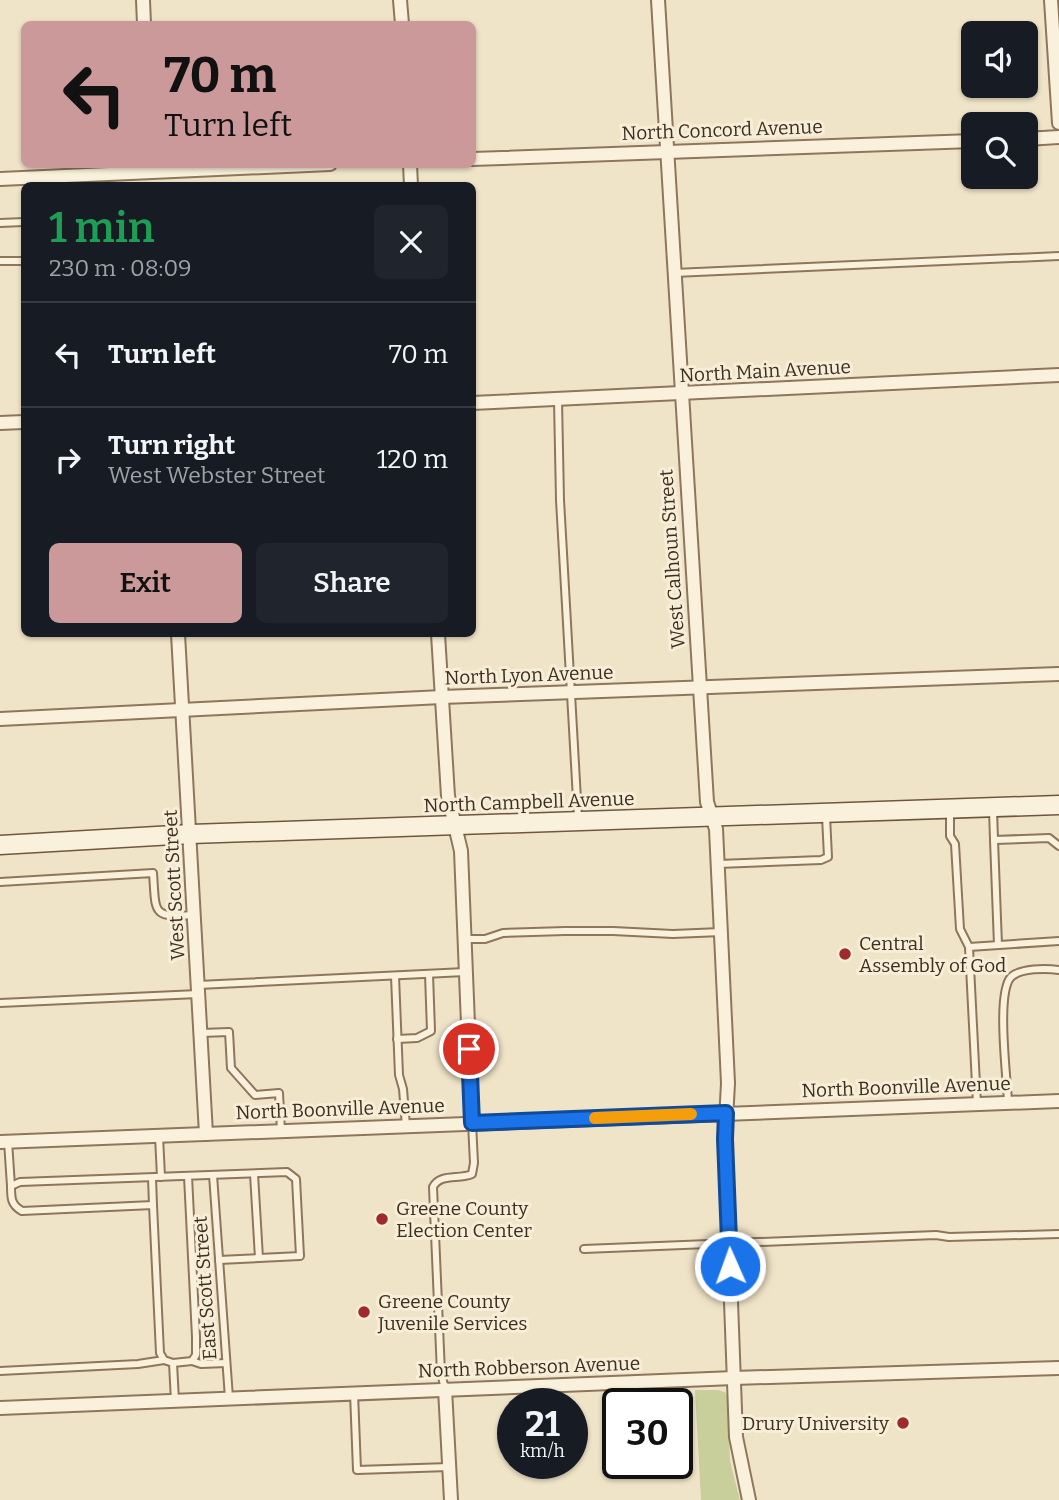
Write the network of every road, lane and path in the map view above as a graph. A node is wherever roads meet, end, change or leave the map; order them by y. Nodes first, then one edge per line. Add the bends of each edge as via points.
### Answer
1 (143, 0) edge
2 (400, 0) edge
3 (658, 0) edge
4 (1051, 0) edge
5 (144, 21) edge
6 (402, 21) edge
7 (1059, 123) edge
8 (1059, 138) edge
9 (1038, 139) edge
10 (961, 141) edge
11 (667, 151) junction
12 (476, 159) edge
13 (258, 168) edge
14 (151, 174) edge
15 (0, 179) edge
16 (21, 222) edge
17 (0, 223) edge
18 (1059, 256) edge
19 (0, 261) edge
20 (21, 261) edge
21 (674, 273) junction
22 (1059, 375) edge
23 (681, 395) junction
24 (558, 400) junction
25 (476, 403) edge
26 (21, 422) edge
27 (0, 423) edge
28 (178, 637) edge
29 (438, 637) edge
30 (1059, 674) edge
31 (700, 688) junction
32 (571, 692) junction
33 (442, 697) junction
34 (184, 710) junction
35 (0, 719) edge
36 (1059, 805) edge
37 (993, 807) junction
38 (950, 808) junction
39 (826, 813) junction
40 (712, 817) junction
41 (578, 821) junction
42 (455, 825) junction
43 (191, 834) junction
44 (994, 840) junction
45 (0, 845) edge
46 (1059, 846) edge
47 (718, 864) junction
48 (0, 880) edge
49 (194, 915) junction
50 (721, 932) junction
51 (465, 939) junction
52 (1059, 941) edge
53 (998, 946) junction
54 (969, 947) junction
55 (1059, 970) edge
56 (466, 972) junction
57 (429, 974) junction
58 (395, 976) junction
59 (198, 989) junction
60 (0, 1003) edge
61 (201, 1033) junction
62 (397, 1039) junction
63 (1059, 1101) edge
64 (1008, 1102) junction
65 (977, 1104) junction
66 (726, 1113) junction
67 (472, 1123) junction
68 (406, 1126) junction
69 (281, 1131) junction
70 (206, 1134) junction
71 (159, 1136) junction
72 (4, 1142) edge
73 (254, 1174) junction
74 (213, 1175) junction
75 (188, 1176) junction
76 (161, 1177) junction
77 (152, 1178) junction
78 (11, 1186) junction
79 (153, 1205) junction
80 (1059, 1234) edge
81 (729, 1243) junction
82 (584, 1249) dead end
83 (259, 1258) junction
84 (219, 1260) junction
85 (164, 1360) junction
86 (192, 1361) junction
87 (173, 1363) junction
88 (226, 1363) junction
89 (1059, 1368) edge
90 (0, 1371) edge
91 (734, 1378) junction
92 (445, 1389) junction
93 (354, 1393) junction
94 (229, 1398) junction
95 (175, 1401) junction
96 (0, 1408) edge
97 (449, 1467) junction
98 (451, 1500) edge
99 (749, 1500) edge

1 - 5 street
2 - 6 street
3 - 11 street, West Calhoun Street
4 - 7 street
8 - 9 street
10 - 11 street, North Concord Avenue
11 - 12 street, North Concord Avenue
11 - 21 street, West Calhoun Street
13 - 14 street
14 - 15 street
16 - 17 lane
18 - 21 lane
19 - 20 lane
21 - 23 street, West Calhoun Street
22 - 23 street, North Main Avenue
23 - 24 street, North Main Avenue
23 - 31 street, West Calhoun Street
24 - 25 street, North Main Avenue
24 - 32 lane
26 - 27 street
28 - 34 street, West Scott Street
29 - 33 street
30 - 31 street, North Lyon Avenue
31 - 32 street, North Lyon Avenue
31 - 40 street, West Calhoun Street via 707,802
32 - 33 street, North Lyon Avenue
32 - 41 lane
33 - 34 street, North Lyon Avenue
33 - 42 street via 447,796
34 - 35 street, North Lyon Avenue
34 - 43 street, West Scott Street
36 - 37 main road, North Campbell Avenue
37 - 38 main road, North Campbell Avenue
37 - 44 lane
38 - 39 main road, North Campbell Avenue
38 - 54 lane via 960,929
39 - 40 main road, North Campbell Avenue
39 - 47 lane via 828,857
40 - 41 main road, North Campbell Avenue
40 - 47 street, West Calhoun Street
41 - 42 main road, North Campbell Avenue
42 - 43 main road, North Campbell Avenue
42 - 51 street via 461,851
43 - 45 main road, North Campbell Avenue
43 - 49 street, West Scott Street
44 - 46 lane via 1049,838
44 - 53 lane
47 - 50 street, West Calhoun Street
48 - 49 lane via 153,873 160,913 166,917
49 - 59 street, West Scott Street
50 - 51 lane via 565,931
50 - 66 street, West Calhoun Street
51 - 56 street
52 - 53 lane
53 - 54 lane
54 - 65 lane
55 - 64 lane via 1020,972 1006,985
56 - 57 lane
56 - 67 street
57 - 58 lane
57 - 62 lane via 431,1031 417,1038
58 - 59 lane
58 - 62 lane
59 - 60 lane
59 - 61 street, West Scott Street
61 - 69 lane via 229,1032 231,1068 255,1094 279,1093
61 - 70 street, West Scott Street
62 - 68 lane
63 - 64 street, North Boonville Avenue
64 - 65 street, North Boonville Avenue
65 - 66 street, North Boonville Avenue
66 - 67 street, North Boonville Avenue
66 - 81 street, West Calhoun Street
67 - 68 street, North Boonville Avenue
67 - 92 lane via 472,1174 441,1179 433,1187
68 - 69 street, North Boonville Avenue
69 - 70 street, North Boonville Avenue
70 - 71 street, North Boonville Avenue
71 - 72 street, North Boonville Avenue
71 - 76 lane
72 - 78 lane
73 - 74 lane
73 - 83 lane
73 - 83 lane via 287,1172 296,1179 300,1256
74 - 75 lane
74 - 84 lane, East Scott Street
75 - 76 lane
75 - 86 lane via 197,1355
76 - 77 lane
77 - 78 lane
77 - 79 lane
78 - 79 lane via 13,1204 22,1211
79 - 85 lane
80 - 81 lane
81 - 82 lane
81 - 91 street, West Calhoun Street
83 - 84 lane
84 - 88 lane, East Scott Street
85 - 87 lane
85 - 90 lane
86 - 87 lane
86 - 88 lane
87 - 95 lane
88 - 94 lane, East Scott Street
89 - 91 street, North Robberson Avenue
91 - 92 street, North Robberson Avenue
91 - 99 street, West Calhoun Street via 737,1448
92 - 93 street, North Robberson Avenue
92 - 97 street
93 - 94 street, North Robberson Avenue
93 - 97 lane via 357,1470
94 - 95 street, North Robberson Avenue
95 - 96 street, North Robberson Avenue
97 - 98 street

